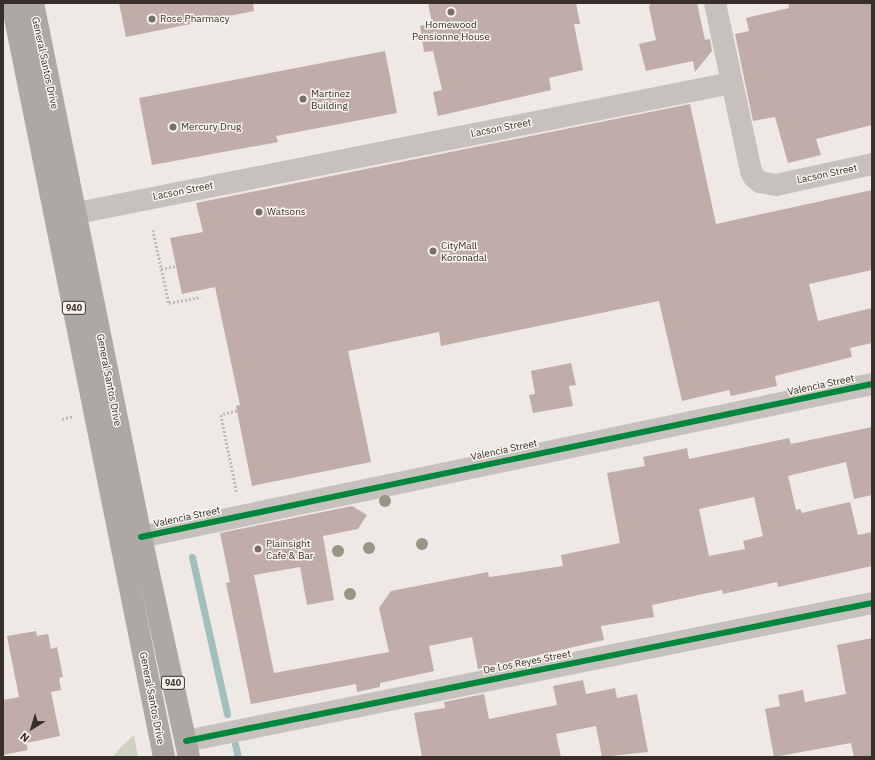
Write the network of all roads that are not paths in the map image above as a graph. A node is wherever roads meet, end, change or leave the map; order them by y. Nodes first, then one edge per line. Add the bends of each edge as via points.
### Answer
1 (12, 3) edge
2 (33, 3) edge
3 (715, 3) edge
4 (731, 83) junction
5 (872, 164) edge
6 (66, 215) junction
7 (872, 384) edge
8 (141, 538) junction
9 (872, 603) edge
10 (188, 749) edge
11 (164, 757) edge

1 - 6 highway, General Santos Drive / 940
2 - 6 highway, General Santos Drive / 940
3 - 4 street
4 - 5 street, Lacson Street via 751,171 760,182 776,185
4 - 6 street, Lacson Street
6 - 8 highway, General Santos Drive / 940
6 - 11 highway, General Santos Drive / 940
7 - 8 street, Valencia Street
8 - 10 highway, General Santos Drive / 940
9 - 10 street, De Los Reyes Street

